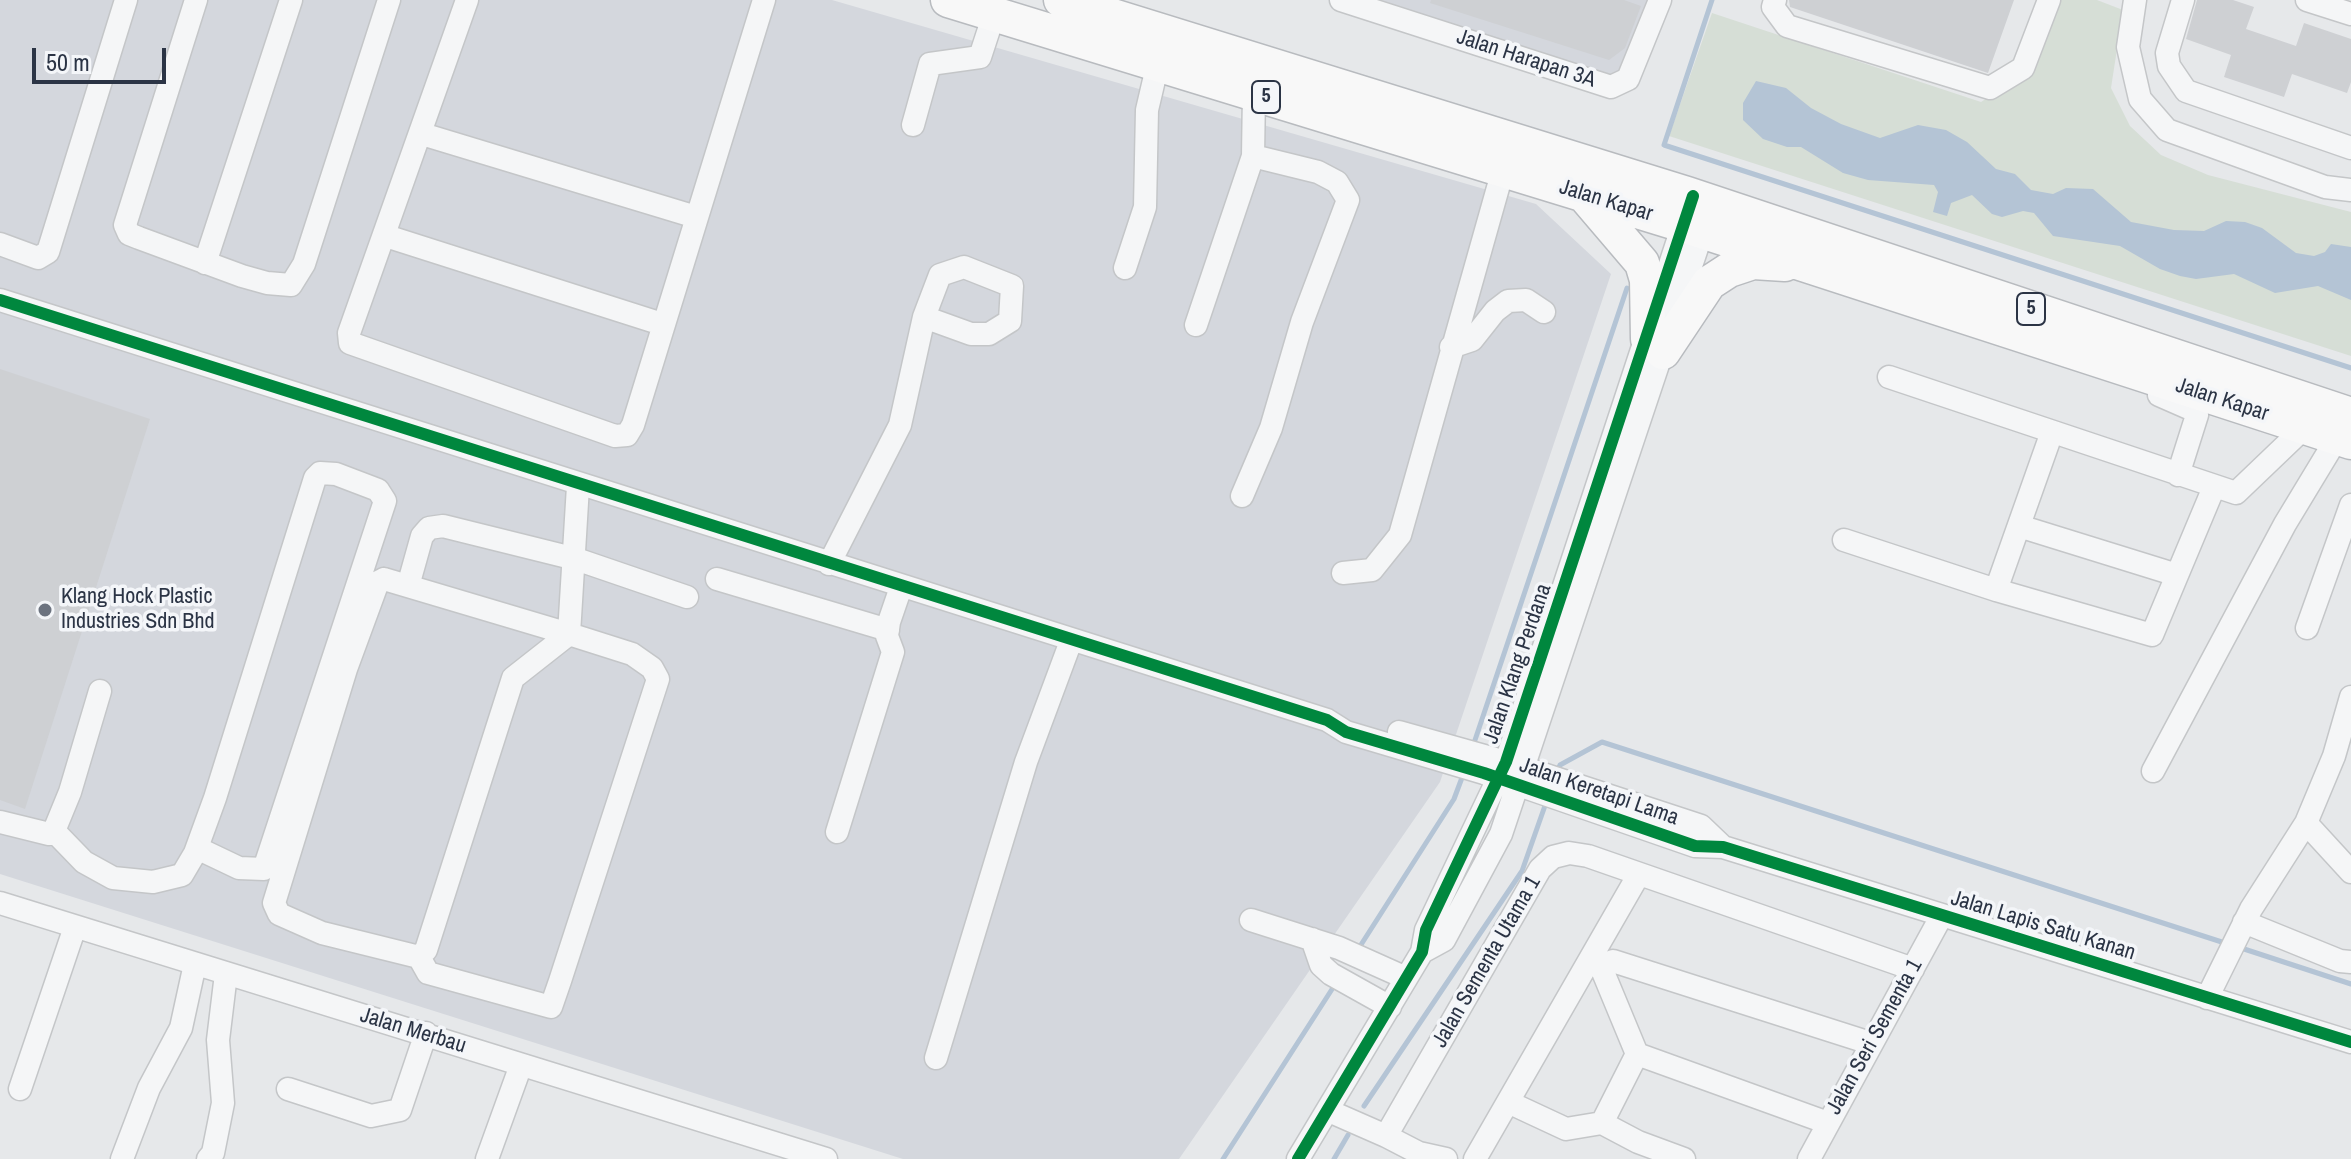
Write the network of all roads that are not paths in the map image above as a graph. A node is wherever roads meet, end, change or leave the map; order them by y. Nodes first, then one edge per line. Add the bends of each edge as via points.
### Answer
1 (126, 0) edge
2 (196, 0) edge
3 (291, 0) edge
4 (389, 0) edge
5 (467, 0) edge
6 (948, 0) edge
7 (1061, 0) edge
8 (1341, 0) edge
9 (1775, 0) edge
10 (2049, 0) edge
11 (2135, 0) edge
12 (2183, 0) edge
13 (2307, 0) edge
14 (758, 2) edge
15 (1654, 2) edge
16 (994, 14) junction
17 (2351, 14) edge
18 (1158, 63) junction
19 (1254, 93) junction
20 (913, 125) dead end
21 (422, 134) junction
22 (2351, 148) edge
23 (1253, 156) junction
24 (1503, 170) junction
25 (2351, 190) edge
26 (1583, 194) junction
27 (1698, 214) junction
28 (696, 217) junction
29 (386, 236) junction
30 (0, 244) edge
31 (205, 263) junction
32 (1809, 265) junction
33 (1125, 268) dead end
34 (0, 300) edge
35 (1544, 312) dead end
36 (924, 317) dead end
37 (662, 324) junction
38 (1196, 325) dead end
39 (1655, 346) junction
40 (1451, 347) junction
41 (2088, 356) junction
42 (1889, 377) dead end
43 (2305, 427) junction
44 (2052, 432) junction
45 (2346, 432) edge
46 (2178, 475) junction
47 (578, 486) junction
48 (2214, 487) junction
49 (1242, 496) dead end
50 (2351, 505) edge
51 (2019, 526) junction
52 (1844, 540) dead end
53 (576, 559) junction
54 (829, 564) junction
55 (1343, 573) dead end
56 (2177, 575) junction
57 (717, 579) dead end
58 (408, 586) junction
59 (901, 587) junction
60 (1996, 590) junction
61 (687, 597) dead end
62 (2307, 628) dead end
63 (888, 630) junction
64 (569, 634) junction
65 (1071, 641) junction
66 (100, 691) dead end
67 (2351, 697) edge
68 (2342, 759) edge
69 (2153, 771) dead end
70 (1512, 774) junction
71 (0, 822) edge
72 (2306, 823) junction
73 (54, 831) junction
74 (837, 832) dead end
75 (1723, 847) joint
76 (197, 848) junction
77 (2351, 872) edge
78 (1639, 874) junction
79 (0, 903) edge
80 (1942, 915) junction
81 (1251, 920) dead end
82 (75, 927) junction
83 (2242, 928) junction
84 (1312, 939) junction
85 (419, 957) junction
86 (1599, 960) junction
87 (2351, 962) edge
88 (195, 964) junction
89 (1913, 969) junction
90 (226, 974) junction
91 (1406, 978) junction
92 (2207, 998) junction
93 (1390, 1007) junction
94 (426, 1033) junction
95 (2351, 1042) edge
96 (1870, 1043) junction
97 (1637, 1054) junction
98 (936, 1058) dead end
99 (521, 1065) junction
100 (20, 1089) dead end
101 (288, 1089) dead end
102 (1508, 1102) junction
103 (1329, 1111) junction
104 (1602, 1123) junction
105 (1828, 1123) junction
106 (1386, 1136) junction
107 (1633, 1150) edge
108 (122, 1159) edge
109 (208, 1159) edge
110 (487, 1159) edge
111 (826, 1159) edge
112 (1298, 1159) edge
113 (1446, 1159) edge
114 (1475, 1159) edge
115 (1684, 1159) edge
116 (1809, 1159) edge

1 - 30 street via 48,252 38,258
2 - 31 street via 125,225 129,234
3 - 31 street
4 - 31 street via 304,264 291,285 267,283
5 - 21 street
6 - 16 highway, Jalan Kapar / 5
7 - 27 highway, Jalan Kapar / 5
8 - 15 street, Jalan Harapan 3A via 1611,87 1628,79
9 - 10 street via 1773,7 1787,26 1990,88 2023,68
11 - 25 street via 2128,47 2140,99 2167,130 2325,187
12 - 22 street via 2167,53 2169,66 2186,91
13 - 17 street
14 - 28 street
16 - 18 highway, Jalan Kapar / 5
16 - 20 street via 980,57 930,64
18 - 19 highway, Jalan Kapar / 5
18 - 33 street via 1147,110 1145,207
19 - 23 street
19 - 24 highway, Jalan Kapar / 5
21 - 28 street
21 - 29 street
23 - 38 street
23 - 49 street via 1318,172 1337,182 1348,200 1302,322 1271,428
24 - 26 highway, Jalan Kapar / 5
24 - 40 street
26 - 27 highway, Jalan Kapar / 5
26 - 39 highway via 1642,263
27 - 32 highway, Jalan Kapar / 5
27 - 39 street, Jalan Klang Perdana
27 - 45 highway, Jalan Kapar / 5
28 - 37 street
29 - 37 street
29 - 37 street via 349,333 350,343 615,436 627,435 633,425
32 - 39 highway via 1753,262 1729,270 1709,283
32 - 41 highway, Jalan Kapar / 5
34 - 47 street, Jalan Keretapi Lama
35 - 40 street via 1526,300 1508,301 1472,340
36 - 54 street via 900,425
39 - 70 street, Jalan Klang Perdana
40 - 55 street via 1400,535 1372,570
41 - 43 highway, Jalan Kapar / 5
41 - 46 street via 2107,374 2197,415
42 - 44 street
43 - 45 highway, Jalan Kapar / 5
43 - 48 street via 2236,493
44 - 46 street
44 - 51 street
45 - 69 street via 2285,524
46 - 48 street
47 - 53 street
47 - 54 street, Jalan Keretapi Lama
48 - 56 street
50 - 62 street
51 - 56 street
51 - 60 street
52 - 60 street
53 - 58 street via 443,526 429,528
53 - 61 street
53 - 64 street
54 - 59 street, Jalan Keretapi Lama
56 - 60 street via 2152,635
57 - 63 street
58 - 64 street
58 - 85 street via 378,582 274,903 279,914 322,933
59 - 63 street
59 - 65 street, Jalan Keretapi Lama
63 - 74 street via 893,652
64 - 85 street via 513,678 426,950
64 - 85 street via 632,654 658,679 551,1007 428,973
65 - 70 street, Jalan Keretapi Lama via 1327,720 1346,732
65 - 98 street via 1026,762
66 - 73 street
67 - 68 street
68 - 72 street
70 - 75 street, Jalan Keretapi Lama via 1701,826
70 - 91 street, Jalan Klang Perdana via 1501,834 1444,940 1422,952
71 - 73 street
72 - 77 street
72 - 83 street
73 - 76 street via 76,856 113,878 153,882 182,875
75 - 80 street, Jalan Lapis Satu Kanan
76 - 76 street via 315,478 336,474 378,490 385,501 264,869 239,868
78 - 86 street
78 - 89 street, Jalan Sementa Utama 1
78 - 106 street, Jalan Sementa Utama 1 via 1569,853 1553,857 1540,869
79 - 82 street, Jalan Merbau
80 - 89 street, Jalan Seri Sementa 1
80 - 92 street, Jalan Lapis Satu Kanan
81 - 84 street
82 - 88 street, Jalan Merbau
82 - 100 street
83 - 87 street
83 - 92 street
84 - 91 street
84 - 93 street via 1321,965 1331,974
86 - 96 street
86 - 97 street
86 - 102 street
88 - 90 street, Jalan Merbau
88 - 108 street via 181,1028 149,1088
89 - 96 street, Jalan Seri Sementa 1
90 - 94 street, Jalan Merbau
90 - 109 street via 218,1040 223,1103
91 - 93 street, Jalan Klang Perdana
92 - 95 street, Jalan Lapis Satu Kanan
93 - 103 street, Jalan Klang Perdana
94 - 99 street, Jalan Merbau
94 - 101 street via 400,1110 371,1116
96 - 105 street, Jalan Seri Sementa 1
97 - 104 street
97 - 105 street
99 - 110 street
99 - 111 street, Jalan Merbau
102 - 104 street via 1566,1129
102 - 114 street
103 - 106 street
103 - 112 street, Jalan Klang Perdana
104 - 107 street
105 - 116 street, Jalan Seri Sementa 1
106 - 113 street via 1419,1153
107 - 115 street

